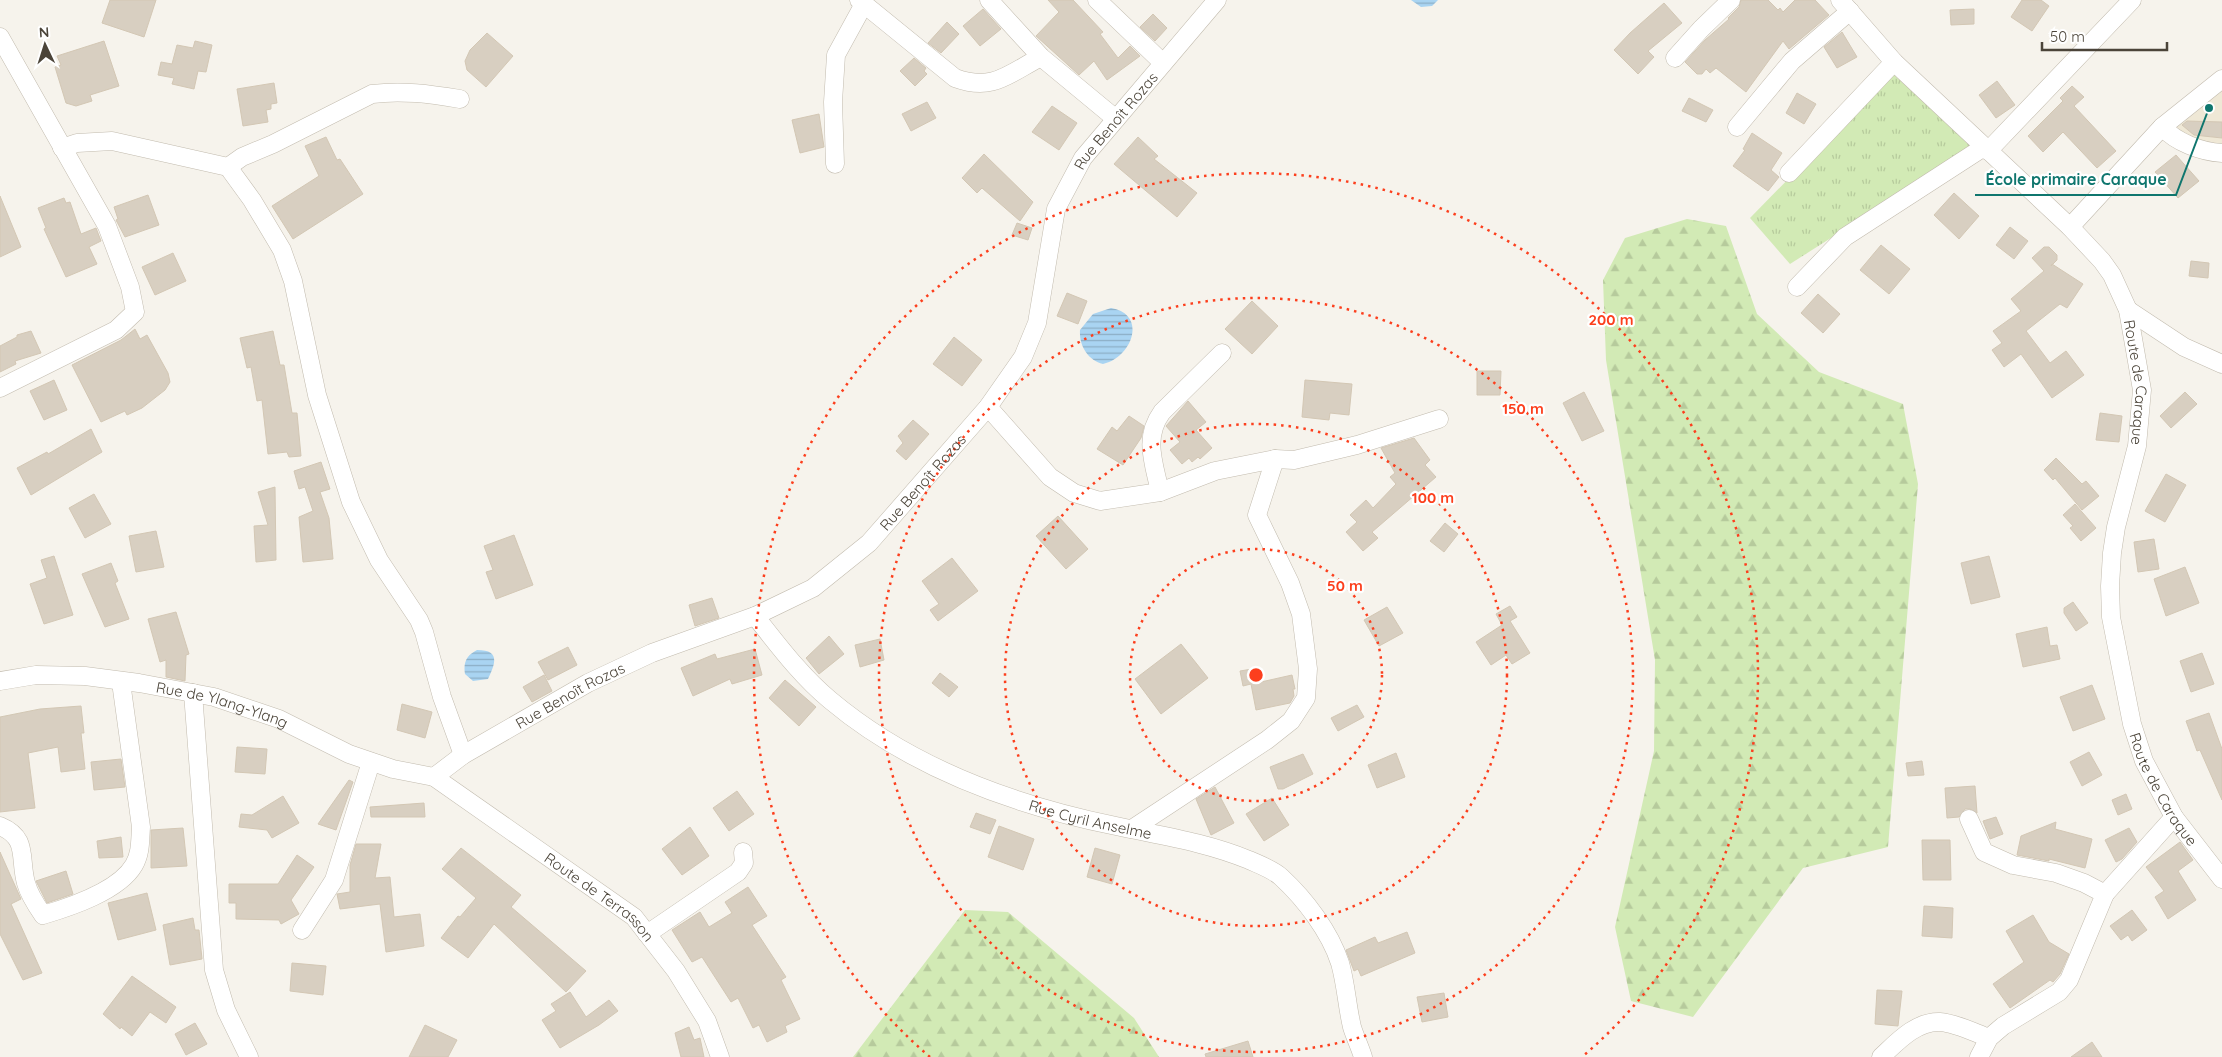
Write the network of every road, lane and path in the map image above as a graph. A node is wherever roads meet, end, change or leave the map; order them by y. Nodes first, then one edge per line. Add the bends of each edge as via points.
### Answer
1 (989, 0) edge
2 (1097, 0) edge
3 (1217, 0) edge
4 (1732, 0) edge
5 (2132, 0) edge
6 (861, 2) edge
7 (1845, 6) edge
8 (0, 37) edge
9 (1041, 57) junction
10 (1675, 58) dead end
11 (1894, 62) junction
12 (1163, 63) junction
13 (2222, 79) edge
14 (460, 99) dead end
15 (1116, 119) junction
16 (2162, 126) junction
17 (1737, 127) dead end
18 (62, 148) junction
19 (1986, 149) junction
20 (2222, 153) edge
21 (835, 164) dead end
22 (228, 167) junction
23 (1789, 173) dead end
24 (2070, 227) junction
25 (1797, 287) dead end
26 (2128, 310) junction
27 (1222, 353) dead end
28 (2222, 364) edge
29 (0, 388) edge
30 (988, 408) junction
31 (1439, 419) dead end
32 (1275, 459) junction
33 (1160, 492) junction
34 (755, 616) junction
35 (0, 681) edge
36 (121, 682) junction
37 (193, 693) junction
38 (464, 755) junction
39 (371, 762) junction
40 (434, 777) junction
41 (2174, 817) junction
42 (1969, 819) dead end
43 (0, 826) edge
44 (1132, 829) junction
45 (743, 852) dead end
46 (2222, 879) edge
47 (2105, 894) junction
48 (302, 930) dead end
49 (647, 934) junction
50 (1989, 1038) junction
51 (249, 1057) edge
52 (720, 1057) edge
53 (1363, 1057) edge
54 (1881, 1057) edge
55 (1979, 1057) edge

1 - 9 street
2 - 12 street
3 - 12 street, Rue Benoît Rozas
4 - 10 street
5 - 19 street
6 - 9 street via 955,78 972,84 988,84
6 - 21 street via 836,55 833,102
7 - 11 street, Route de Caraque
7 - 17 street via 1792,61
8 - 18 street
9 - 15 street
11 - 19 street, Route de Caraque
11 - 23 street
12 - 15 street, Rue Benoît Rozas
13 - 16 street
14 - 22 street via 427,94 372,94 242,157
15 - 30 street, Rue Benoît Rozas via 1083,158 1059,201 1037,323 1023,357
16 - 20 street via 2169,134 2203,151
16 - 24 street
18 - 22 street via 77,143 112,141
18 - 29 street via 107,226 136,312 116,330
19 - 24 street, Route de Caraque
19 - 25 street via 1845,237
22 - 38 street via 282,250 293,281 317,395 350,502 379,560 424,632 439,690
24 - 26 street, Route de Caraque via 2102,260
26 - 28 street via 2184,347
26 - 41 street, Route de Caraque via 2142,390 2138,446 2112,553 2112,617 2132,724 2144,761
27 - 33 street via 1154,423 1150,434
30 - 33 street via 1050,477 1074,493 1100,501
30 - 34 street, Rue Benoît Rozas via 870,543 814,588
31 - 32 street via 1357,445 1294,460
32 - 33 street via 1215,471
32 - 44 street via 1257,515 1290,583 1301,614 1308,669 1306,698 1291,721 1267,740
34 - 38 street, Rue Benoît Rozas via 652,653 588,682
34 - 44 street, Rue Cyril Anselme via 802,673 829,699 899,750 985,789 1048,809
35 - 36 street, Rue de Ylang-Ylang via 36,675 85,676
36 - 37 street, Rue de Ylang-Ylang
36 - 43 street via 140,827 140,848 133,866 97,895 43,914 26,882 22,846 12,831
37 - 39 street, Rue de Ylang-Ylang via 260,712
37 - 51 street via 214,970 226,1010
38 - 40 street, Rue Benoît Rozas
39 - 40 street, Rue de Ylang-Ylang
39 - 48 street via 334,880
40 - 49 street, Route de Terrasson via 634,917
41 - 46 street, Route de Caraque
41 - 47 street
42 - 47 street via 1984,852 2013,865 2056,873
44 - 53 street, Rue Cyril Anselme via 1207,844 1265,867 1285,881 1306,903 1340,962 1352,1026
45 - 49 street via 744,863 738,872
47 - 50 street via 2069,980 2059,992
49 - 52 street, Route de Terrasson via 676,971 707,1021
50 - 54 street via 1941,1022 1923,1024 1903,1036
50 - 55 street

